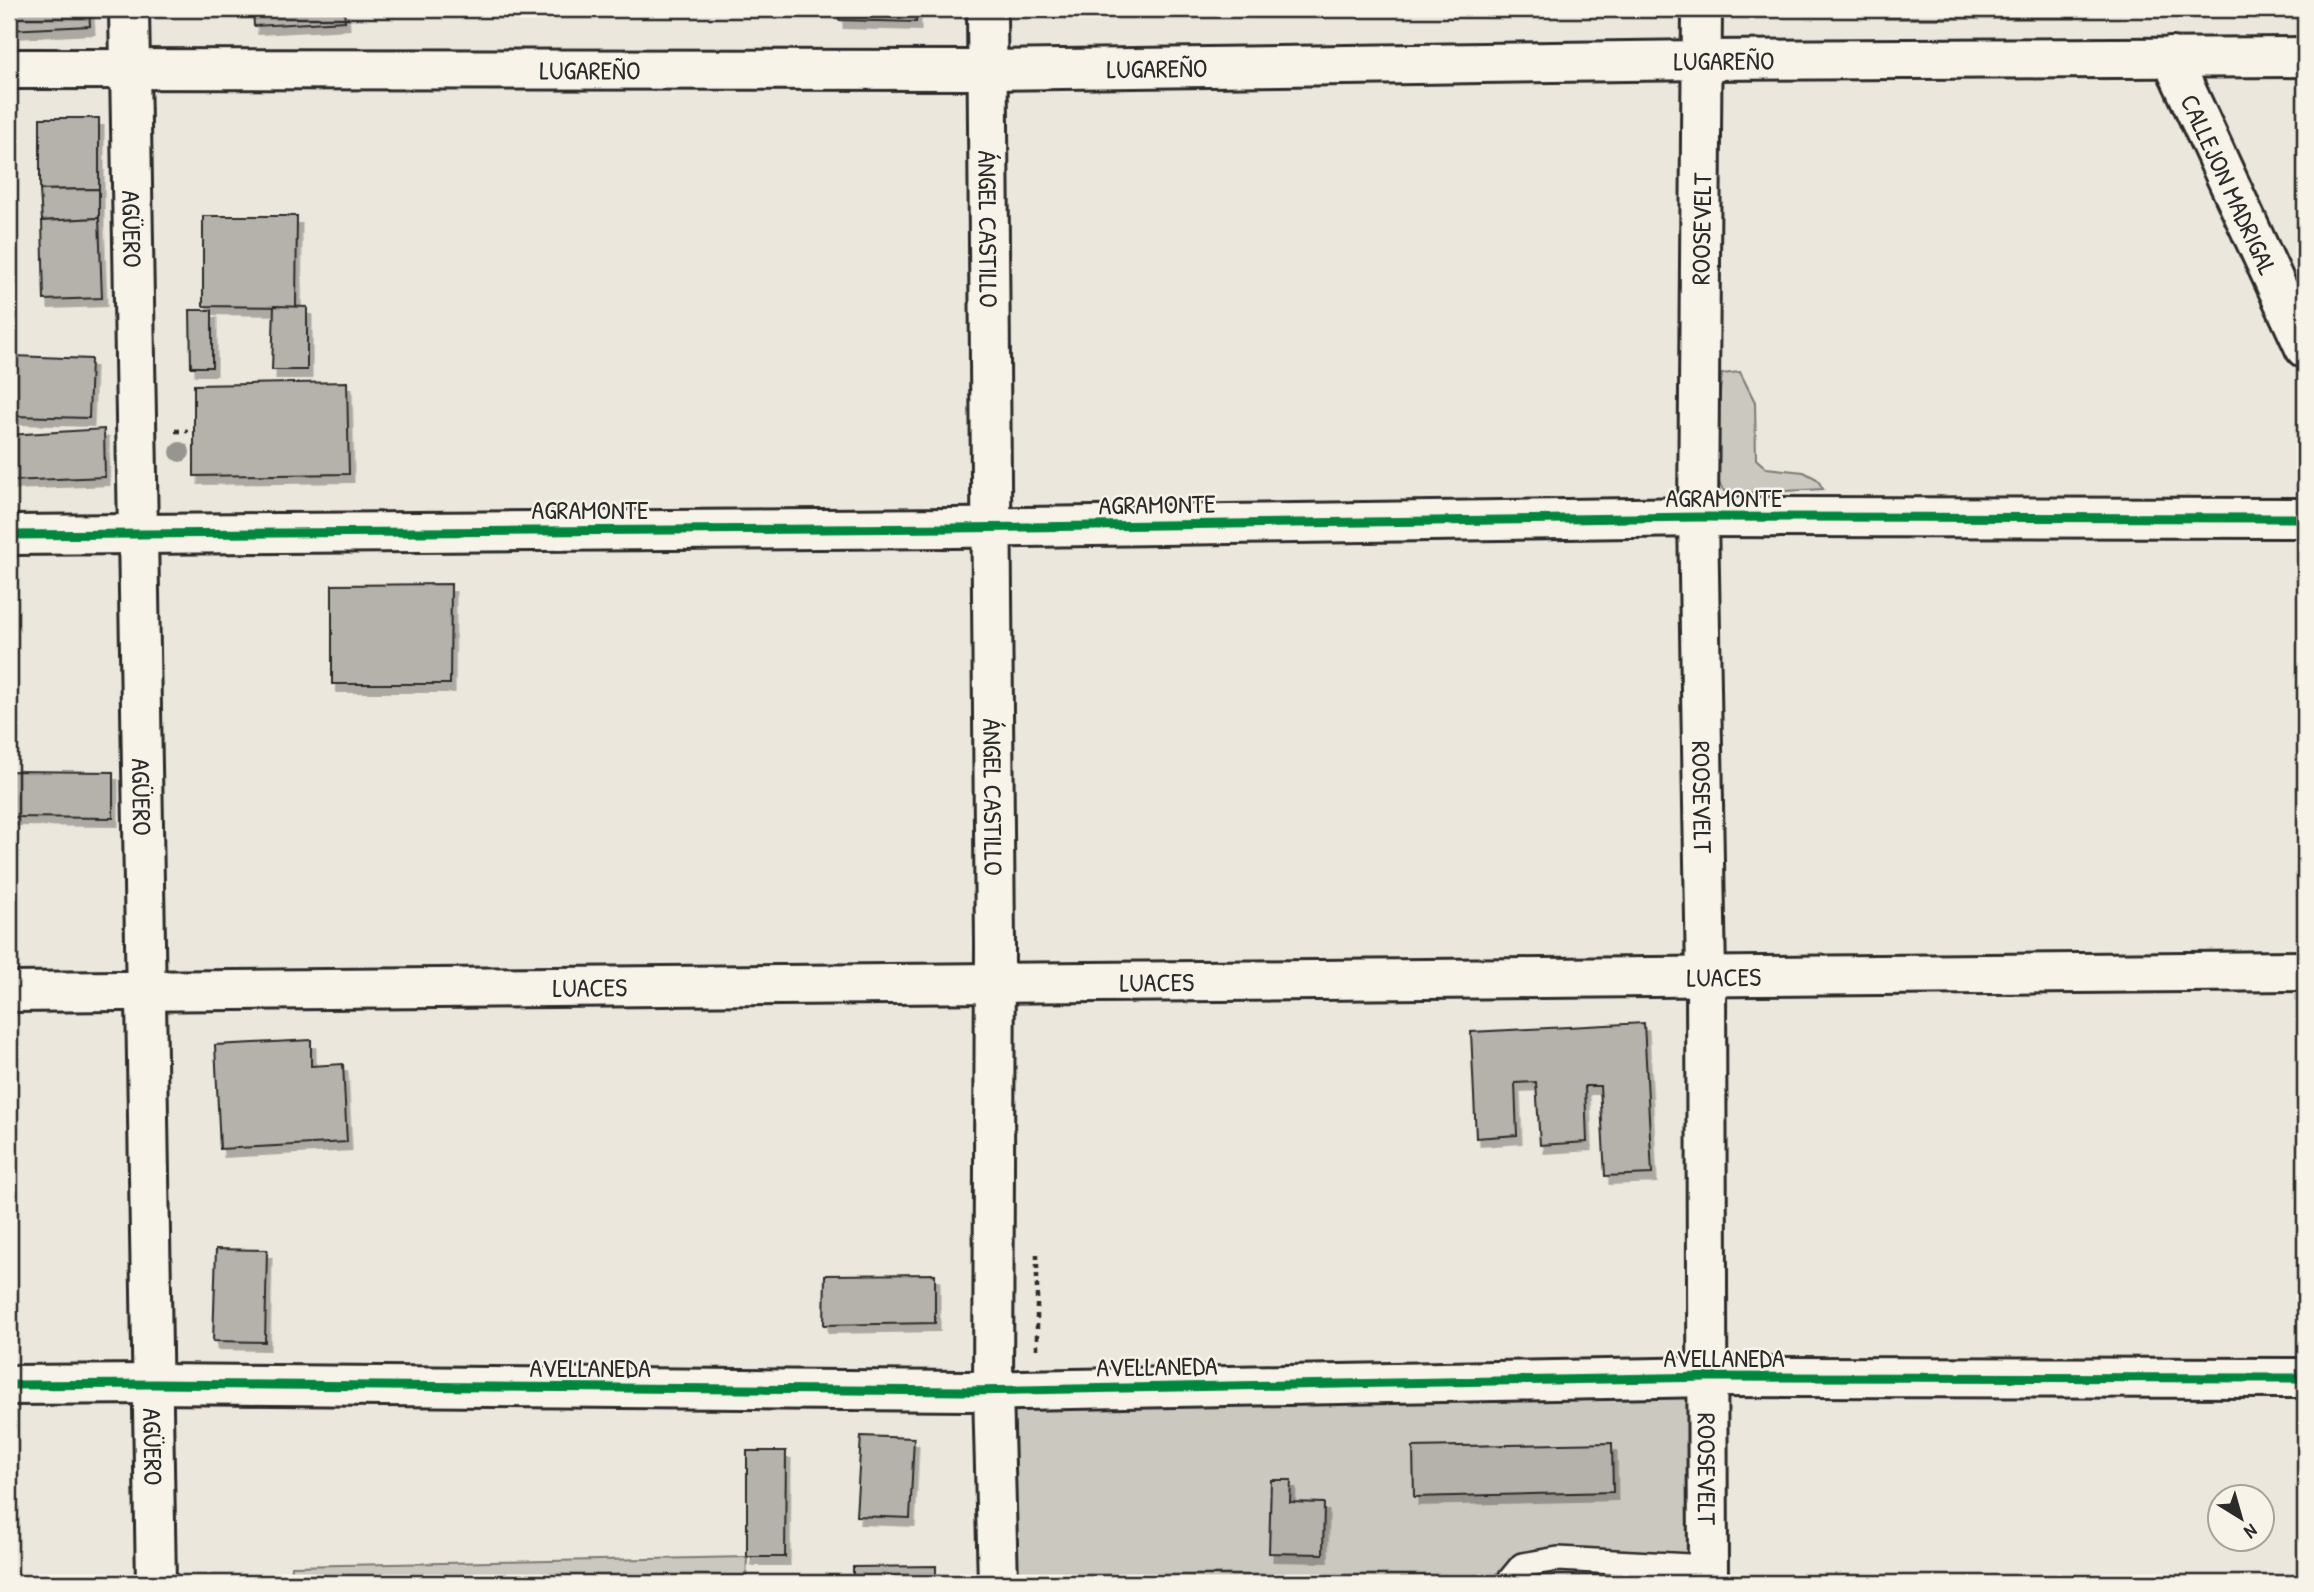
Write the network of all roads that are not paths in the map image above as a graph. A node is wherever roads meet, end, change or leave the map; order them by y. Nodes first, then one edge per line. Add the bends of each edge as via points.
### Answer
1 (129, 9) edge
2 (987, 9) edge
3 (1702, 9) edge
4 (2171, 57) junction
5 (2305, 57) edge
6 (1703, 60) junction
7 (130, 68) junction
8 (9, 69) edge
9 (988, 70) junction
10 (2305, 348) edge
11 (1698, 517) junction
12 (2305, 518) edge
13 (990, 528) junction
14 (138, 534) junction
15 (9, 535) edge
16 (2305, 971) edge
17 (1706, 976) junction
18 (995, 983) junction
19 (146, 990) junction
20 (9, 992) edge
21 (1709, 1377) junction
22 (2305, 1378) edge
23 (153, 1384) junction
24 (9, 1385) edge
25 (993, 1391) junction
26 (1708, 1575) edge
27 (156, 1583) edge
28 (998, 1583) edge
29 (1507, 1583) edge

1 - 7 street, AGÜERO
2 - 9 street, ÁNGEL CASTILLO
3 - 6 street, ROOSEVELT
4 - 5 street, LUGAREÑO
4 - 6 street, LUGAREÑO
4 - 10 street, CALLEJON MADRIGAL
6 - 9 street, LUGAREÑO
6 - 11 street, ROOSEVELT
7 - 8 street, LUGAREÑO
7 - 9 street, LUGAREÑO
7 - 14 street, AGÜERO
9 - 13 street, ÁNGEL CASTILLO
11 - 12 street, AGRAMONTE
11 - 13 street, AGRAMONTE
11 - 17 street, ROOSEVELT
13 - 14 street, AGRAMONTE
13 - 18 street, ÁNGEL CASTILLO
14 - 15 street, AGRAMONTE
14 - 19 street, AGÜERO
16 - 17 street, LUACES
17 - 18 street, LUACES
17 - 21 street, ROOSEVELT
18 - 19 street, LUACES
18 - 25 street, ÁNGEL CASTILLO
19 - 20 street, LUACES
19 - 23 street, AGÜERO
21 - 22 street, AVELLANEDA
21 - 25 street, AVELLANEDA
21 - 26 street, ROOSEVELT
23 - 24 street, AVELLANEDA
23 - 25 street, AVELLANEDA
23 - 27 street, AGÜERO
25 - 28 street, ÁNGEL CASTILLO
26 - 29 lane via 1558,1559 1522,1565

